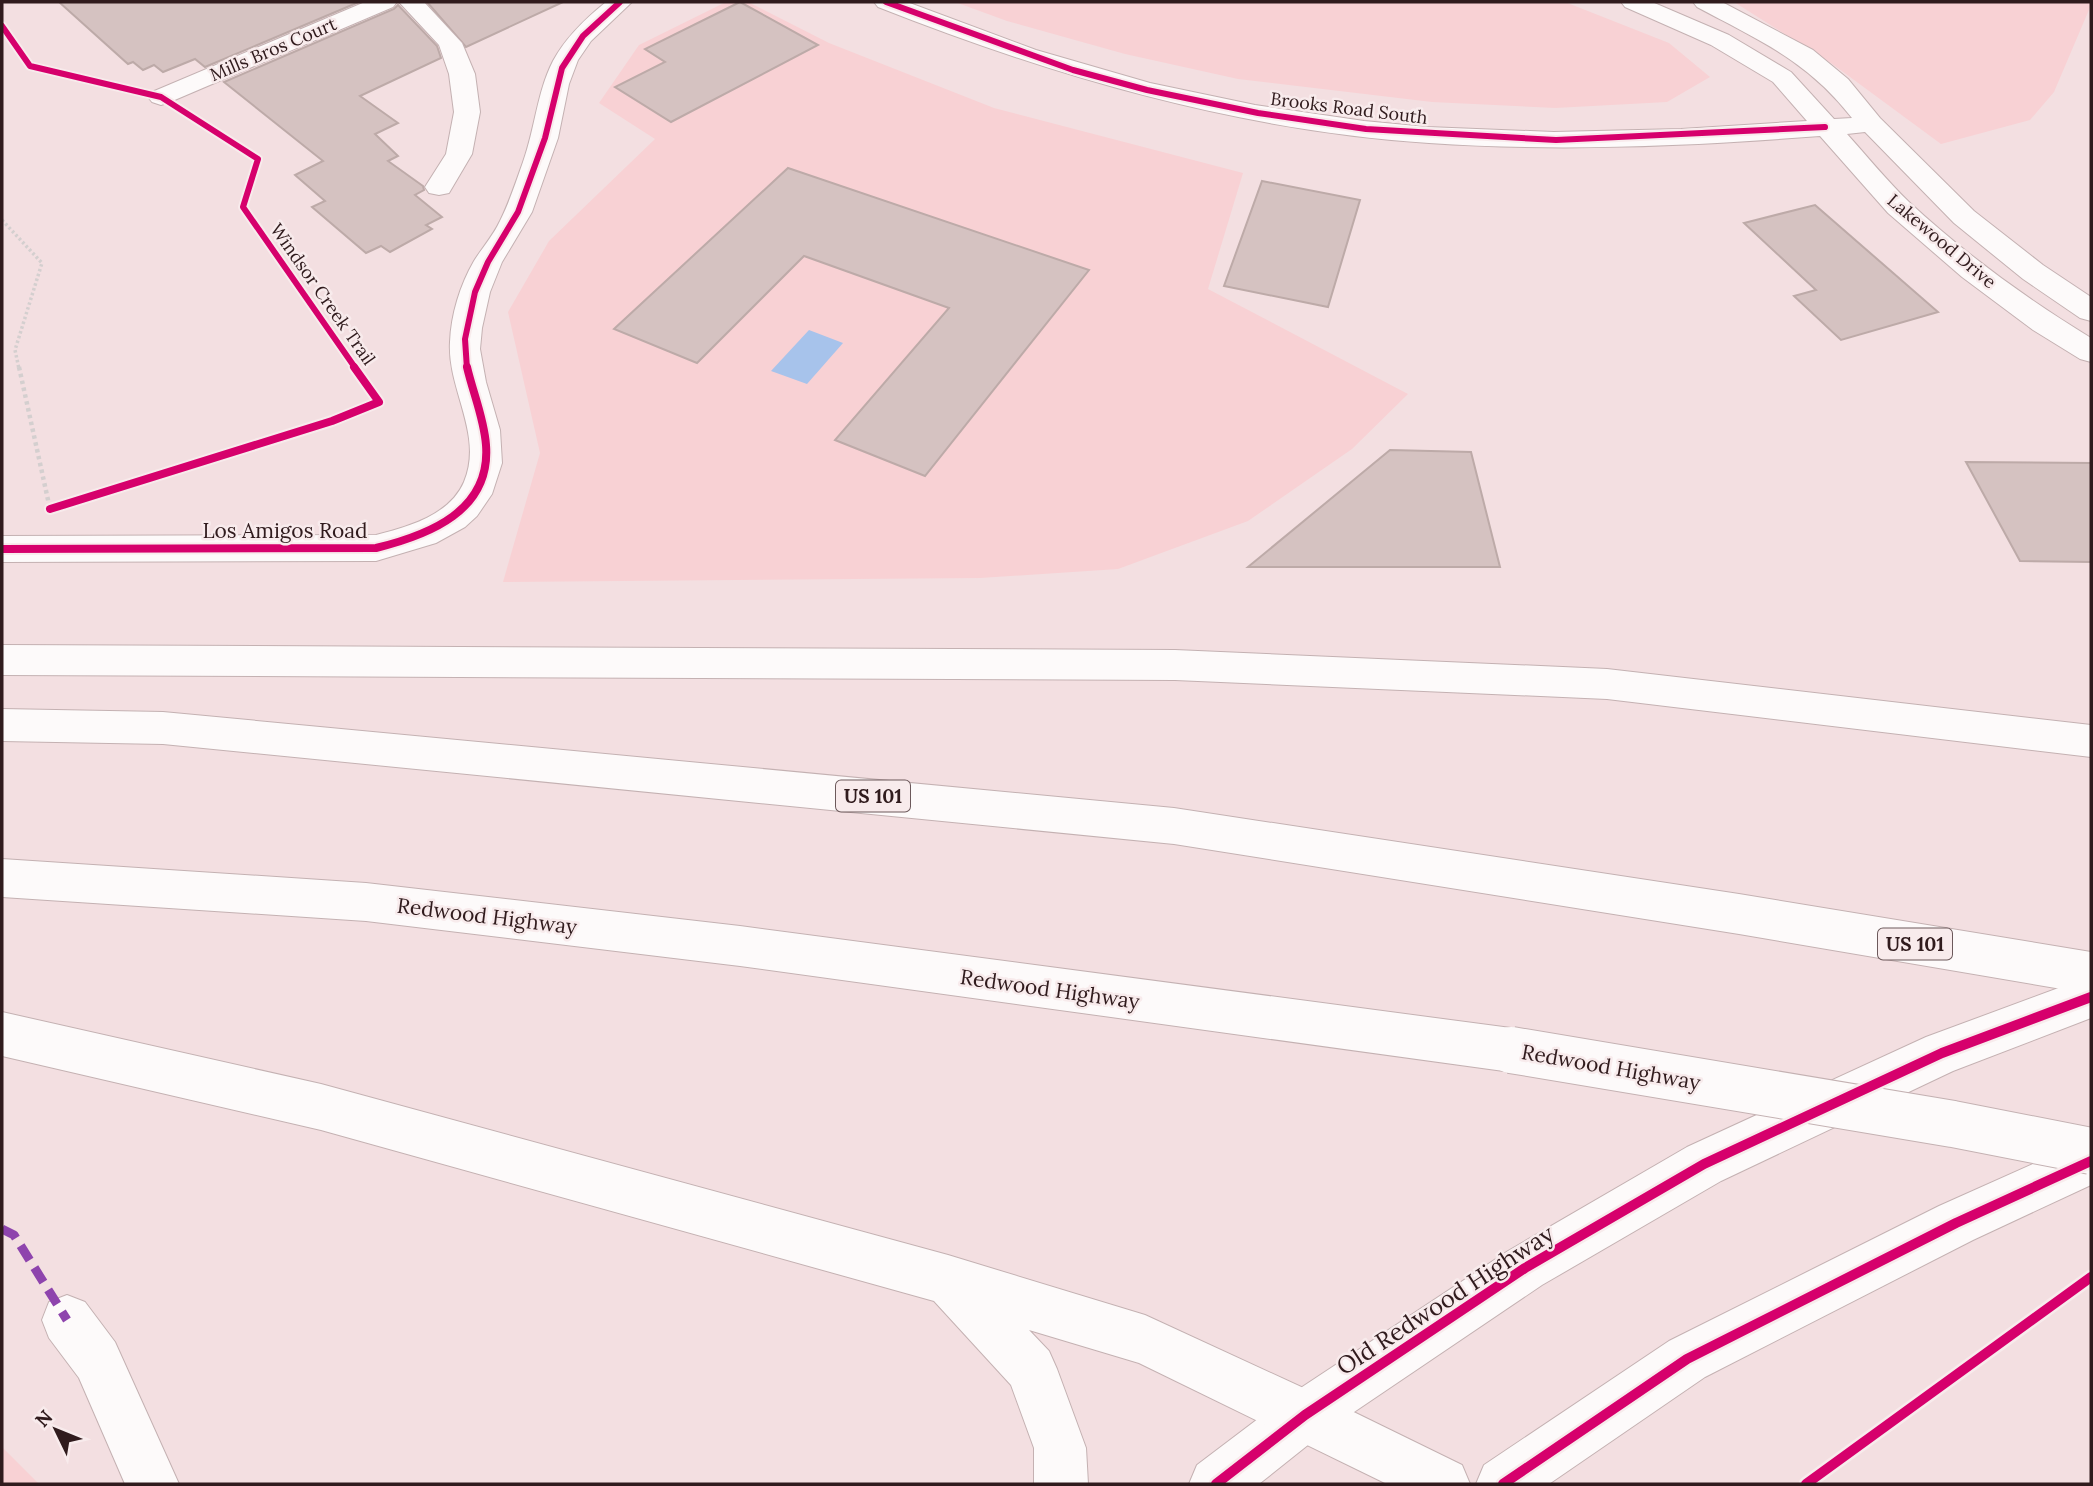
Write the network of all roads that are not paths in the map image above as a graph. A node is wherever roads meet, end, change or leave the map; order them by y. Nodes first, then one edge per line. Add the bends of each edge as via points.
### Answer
1 (385, 2) edge
2 (411, 2) edge
3 (620, 2) edge
4 (886, 2) edge
5 (1633, 2) edge
6 (1705, 2) edge
7 (161, 97) dead end
8 (1871, 124) junction
9 (1825, 127) junction
10 (439, 187) dead end
11 (2091, 311) edge
12 (2091, 352) edge
13 (2, 549) edge
14 (2, 660) edge
15 (2, 725) edge
16 (2091, 741) edge
17 (2, 877) edge
18 (2091, 974) edge
19 (2091, 997) edge
20 (2, 1034) edge
21 (2091, 1151) edge
22 (2091, 1161) edge
23 (948, 1280) junction
24 (67, 1320) dead end
25 (1305, 1415) junction
26 (152, 1484) edge
27 (1061, 1484) edge
28 (1216, 1484) edge
29 (1443, 1484) edge
30 (1503, 1484) edge

1 - 7 main road, Mills Bros Court
2 - 10 main road via 450,43 462,74 467,112 459,155
3 - 13 main road, Los Amigos Road via 566,59 517,216 486,265 471,306 464,349 488,449 483,478 472,501 418,538 376,548
4 - 9 main road, Brooks Road South via 1073,69 1147,90 1366,130 1556,140
5 - 9 main road, Lakewood Drive via 1720,40 1782,77
6 - 8 main road, Lakewood Drive via 1804,55 1839,84
8 - 9 main road, Brooks Road South
8 - 11 main road, Lakewood Drive via 1964,217
9 - 12 main road, Lakewood Drive via 1898,207 1972,270
14 - 16 main road via 1189,665 1607,684
15 - 18 main road, US 101 via 163,728 1174,826
17 - 21 main road, Redwood Highway, bridge via 366,902 740,946 1511,1050
19 - 25 main road, Old Redwood Highway via 1942,1053 1704,1164 1525,1268
20 - 23 main road via 321,1107
22 - 30 main road via 1956,1223 1687,1359
23 - 25 main road via 1145,1340
23 - 27 main road via 1031,1369 1060,1448
24 - 26 main road via 97,1360
25 - 28 main road, Old Redwood Highway
25 - 29 main road

